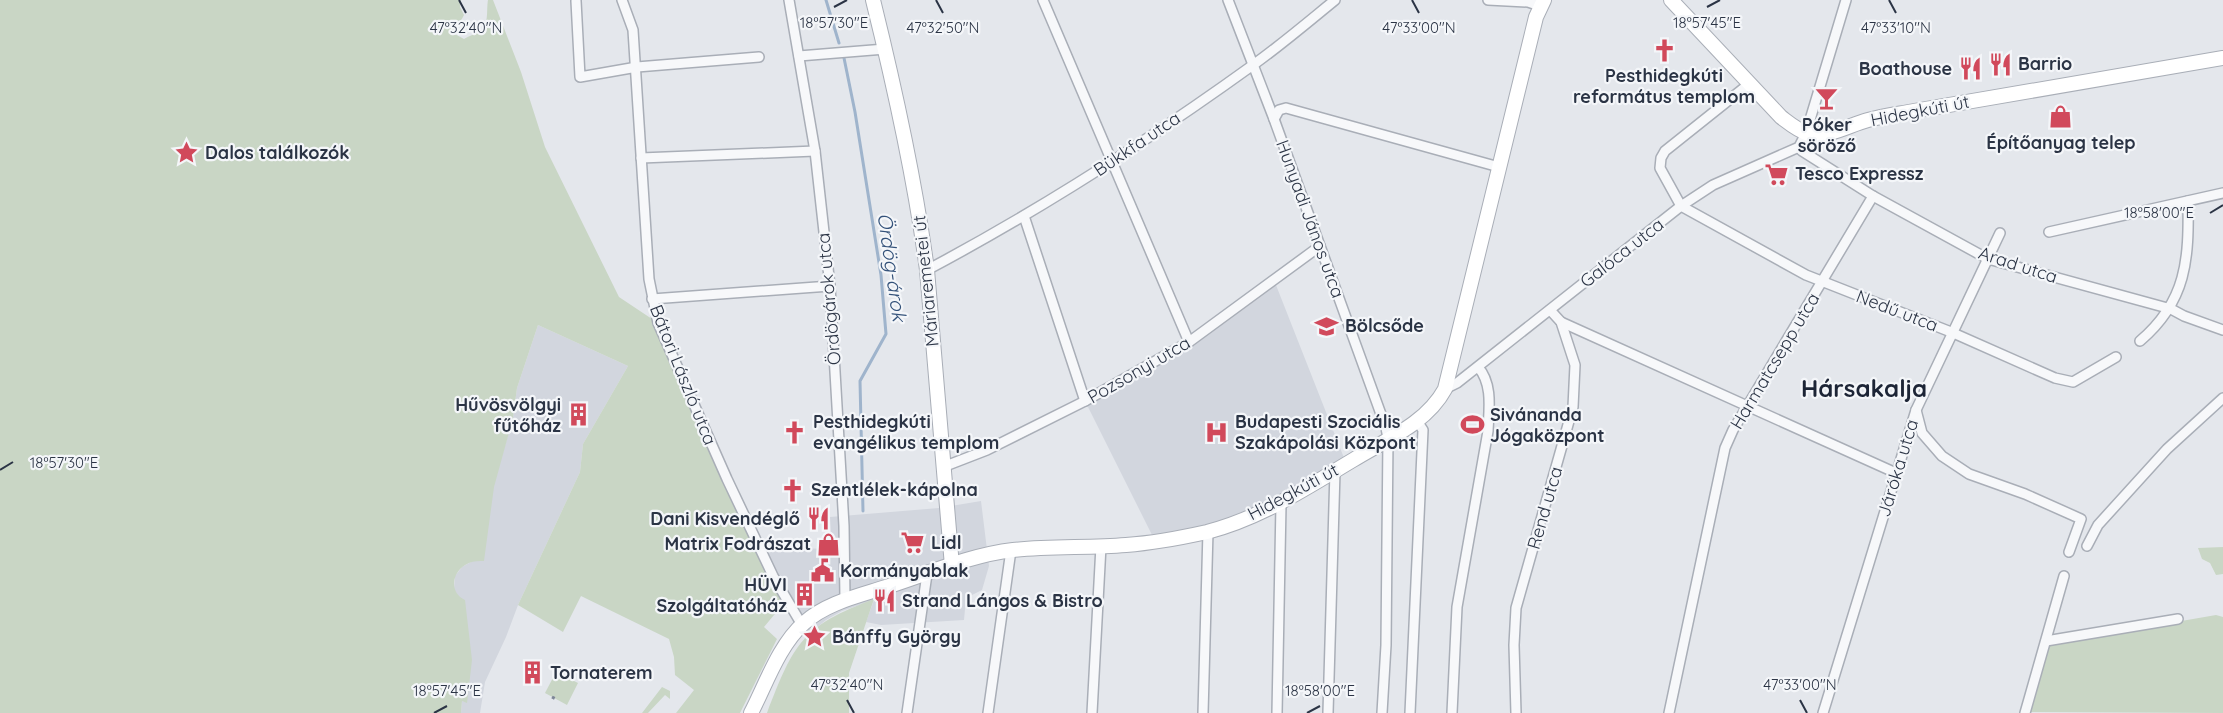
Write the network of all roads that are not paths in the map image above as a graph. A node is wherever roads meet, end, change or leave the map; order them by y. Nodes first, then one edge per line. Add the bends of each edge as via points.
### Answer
1 (622, 0) edge
2 (789, 0) edge
3 (873, 0) edge
4 (1043, 0) edge
5 (1228, 0) edge
6 (1335, 0) edge
7 (1488, 0) edge
8 (1671, 0) edge
9 (1846, 0) edge
10 (576, 1) edge
11 (1542, 3) edge
12 (885, 49) junction
13 (799, 56) junction
14 (759, 57) dead end
15 (2223, 58) edge
16 (1253, 65) junction
17 (637, 67) junction
18 (1749, 84) junction
19 (1274, 119) junction
20 (1806, 133) junction
21 (1799, 147) junction
22 (815, 151) junction
23 (641, 158) junction
24 (1112, 162) junction
25 (1494, 166) junction
26 (2223, 193) edge
27 (1873, 196) junction
28 (2188, 201) junction
29 (1681, 206) junction
30 (1024, 216) junction
31 (2049, 232) dead end
32 (2000, 233) dead end
33 (1320, 246) junction
34 (1988, 259) junction
35 (927, 270) junction
36 (1822, 283) junction
37 (830, 285) junction
38 (652, 298) junction
39 (2170, 309) junction
40 (1550, 310) junction
41 (1561, 322) junction
42 (2223, 330) edge
43 (1951, 332) junction
44 (2140, 341) dead end
45 (1189, 342) junction
46 (2116, 357) dead end
47 (1478, 367) junction
48 (1445, 389) junction
49 (2223, 398) edge
50 (1085, 401) junction
51 (1748, 405) junction
52 (1916, 410) junction
53 (1417, 421) junction
54 (1388, 438) junction
55 (944, 467) junction
56 (1335, 471) junction
57 (1896, 472) junction
58 (1281, 504) junction
59 (1208, 531) junction
60 (1101, 546) junction
61 (2087, 546) dead end
62 (1011, 550) junction
63 (2069, 552) dead end
64 (952, 566) junction
65 (927, 574) junction
66 (2064, 576) dead end
67 (845, 600) junction
68 (2178, 619) dead end
69 (802, 625) junction
70 (2046, 641) junction
71 (751, 713) edge
72 (907, 713) edge
73 (988, 713) edge
74 (1092, 713) edge
75 (1203, 713) edge
76 (1277, 713) edge
77 (1328, 713) edge
78 (1382, 713) edge
79 (1410, 713) edge
80 (1452, 713) edge
81 (1516, 713) edge
82 (1669, 713) edge
83 (1823, 713) edge
84 (2025, 713) edge

1 - 17 street, Bátori László utca via 633,30
2 - 13 street, Ördögárok utca
3 - 12 main road, Máriaremetei út
4 - 24 street
5 - 16 street, Hunyadi János utca
6 - 16 street, Bükkfa utca
7 - 11 street
8 - 18 main road
9 - 20 street
10 - 17 street via 580,77
11 - 25 main road, Hidegkúti út
12 - 13 street
12 - 35 main road, Máriaremetei út via 916,195
13 - 22 street, Ördögárok utca
14 - 17 street
15 - 20 main road, Hidegkúti út via 1883,117 1823,135
16 - 19 street, Hunyadi János utca
16 - 24 street, Bükkfa utca
17 - 23 street, Bátori László utca
18 - 20 main road via 1781,117
18 - 29 street via 1661,158 1660,168
19 - 25 street via 1279,110 1286,108
19 - 33 street, Hunyadi János utca
20 - 21 street
21 - 27 street, Arad utca
21 - 29 street, Galóca utca via 1713,185
22 - 23 street
22 - 37 street, Ördögárok utca
23 - 38 street, Bátori László utca
24 - 30 street, Bükkfa utca
24 - 45 street
25 - 48 main road, Hidegkúti út
26 - 28 street
27 - 34 street, Arad utca
27 - 36 street, Harmatcsepp utca
28 - 31 street
28 - 39 street via 2187,260
29 - 36 street, Nedű utca
29 - 40 street, Galóca utca
30 - 35 street, Bükkfa utca
30 - 50 street
32 - 34 street, Járóka utca
33 - 45 street, Pozsonyi utca
33 - 54 street, Hunyadi János utca
34 - 39 street, Arad utca
34 - 43 street, Járóka utca
35 - 55 main road, Máriaremetei út
36 - 43 street, Nedű utca
36 - 51 street, Harmatcsepp utca
37 - 38 street
37 - 67 street, Ördögárok utca
38 - 69 street, Bátori László utca via 658,323 727,479 773,576
39 - 42 street, Arad utca
39 - 44 street
40 - 41 street, Rend utca
40 - 47 street, Galóca utca
41 - 51 street
41 - 81 street, Rend utca via 1575,365 1574,407 1516,608
43 - 46 street, Nedű utca via 2055,378 2073,382
43 - 52 street, Járóka utca
45 - 50 street, Pozsonyi utca
47 - 48 street, Galóca utca
47 - 80 street via 1488,385 1488,431 1457,607
48 - 53 main road, Hidegkúti út via 1438,402
49 - 61 street via 2167,449 2098,525
50 - 55 street, Pozsonyi utca
51 - 57 street
51 - 82 street, Harmatcsepp utca via 1725,448
52 - 57 street, Járóka utca
52 - 63 street via 1922,433 1942,456 1969,474 2080,519
53 - 54 main road, Hidegkúti út
53 - 79 street via 1423,430
54 - 56 main road, Hidegkúti út
54 - 78 street, Hunyadi János utca
55 - 64 main road, Máriaremetei út
56 - 58 main road, Hidegkúti út
56 - 77 street
57 - 83 street, Járóka utca
58 - 59 main road, Hidegkúti út
58 - 76 street
59 - 60 main road, Hidegkúti út
59 - 75 street
60 - 62 main road, Hidegkúti út
60 - 74 street
62 - 64 main road, Hidegkúti út
62 - 73 street
64 - 65 main road, Hidegkúti út
65 - 67 main road, Hidegkúti út
65 - 72 street
66 - 70 street
67 - 69 main road, Hidegkúti út
68 - 70 street
69 - 71 main road, Hidegkúti út via 789,640
70 - 84 street

